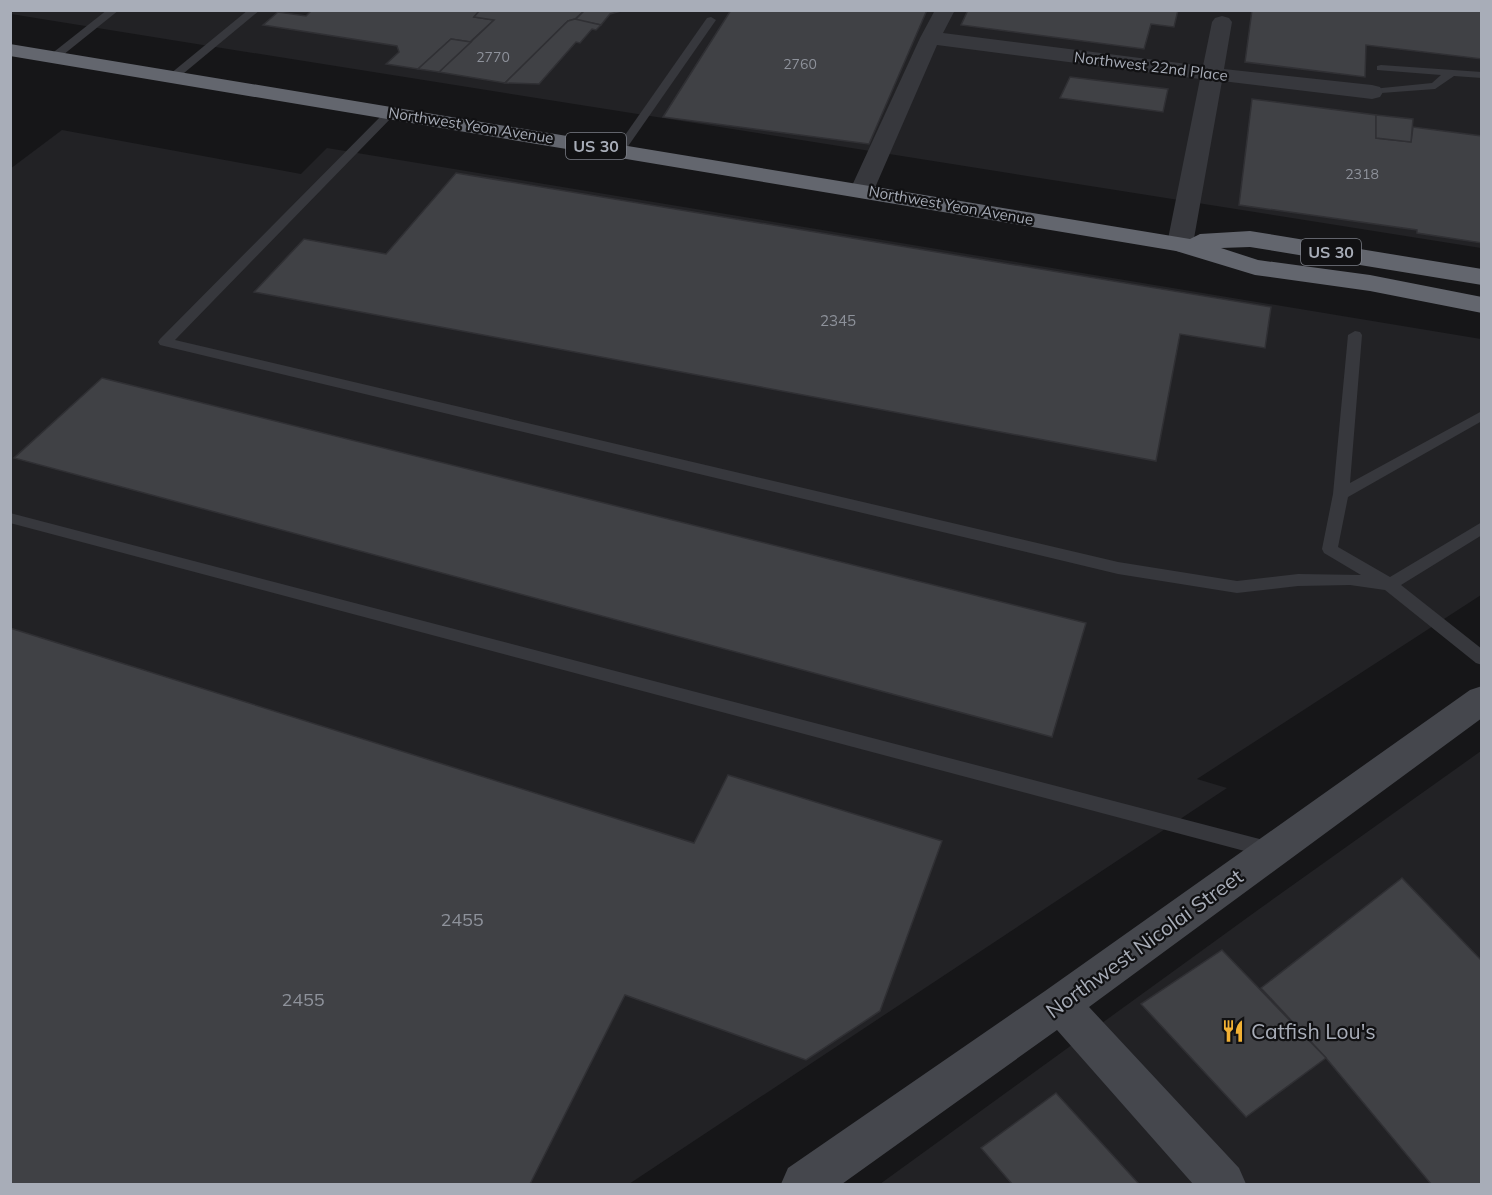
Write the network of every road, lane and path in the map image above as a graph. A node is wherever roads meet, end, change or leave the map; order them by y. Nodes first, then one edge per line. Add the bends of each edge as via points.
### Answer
1 (114, 10) edge
2 (255, 10) edge
3 (945, 10) edge
4 (711, 20) dead end
5 (1222, 22) dead end
6 (930, 38) junction
7 (10, 50) edge
8 (54, 57) junction
9 (1381, 68) dead end
10 (1213, 74) junction
11 (1450, 74) junction
12 (1482, 75) edge
13 (174, 76) junction
14 (1372, 92) joint
15 (391, 112) junction
16 (620, 150) junction
17 (862, 190) junction
18 (1180, 244) junction
19 (1482, 276) edge
20 (1482, 305) edge
21 (1355, 336) dead end
22 (1482, 415) edge
23 (1341, 494) junction
24 (10, 518) edge
25 (1482, 527) edge
26 (1390, 585) junction
27 (1482, 659) edge
28 (1482, 699) edge
29 (1272, 850) junction
30 (1060, 1004) junction
31 (804, 1185) edge
32 (1222, 1185) edge

1 - 8 lane
2 - 13 lane
3 - 6 street
4 - 16 lane
5 - 10 street
6 - 10 street, Northwest 22nd Place
6 - 17 street
7 - 8 highway, Northwest Yeon Avenue / US 30
8 - 13 highway, Northwest Yeon Avenue / US 30
9 - 11 lane
10 - 14 street, Northwest 22nd Place
10 - 18 street
11 - 12 lane
11 - 14 lane via 1435,86
13 - 15 highway, Northwest Yeon Avenue / US 30
15 - 16 highway, Northwest Yeon Avenue / US 30
15 - 26 lane via 165,342 1118,568 1237,587 1350,579
16 - 17 highway, Northwest Yeon Avenue / US 30
17 - 18 highway, Northwest Yeon Avenue / US 30
18 - 19 highway, Northwest Yeon Avenue / US 30 via 1250,239
18 - 20 highway, Northwest Yeon Avenue / US 30 via 1256,267 1370,283
21 - 23 lane
22 - 23 lane
23 - 26 lane via 1330,549
24 - 29 lane
25 - 26 lane
26 - 27 lane
28 - 29 street, Northwest Nicolai Street
29 - 30 street, Northwest Nicolai Street
30 - 31 street, Northwest Nicolai Street
30 - 32 street

